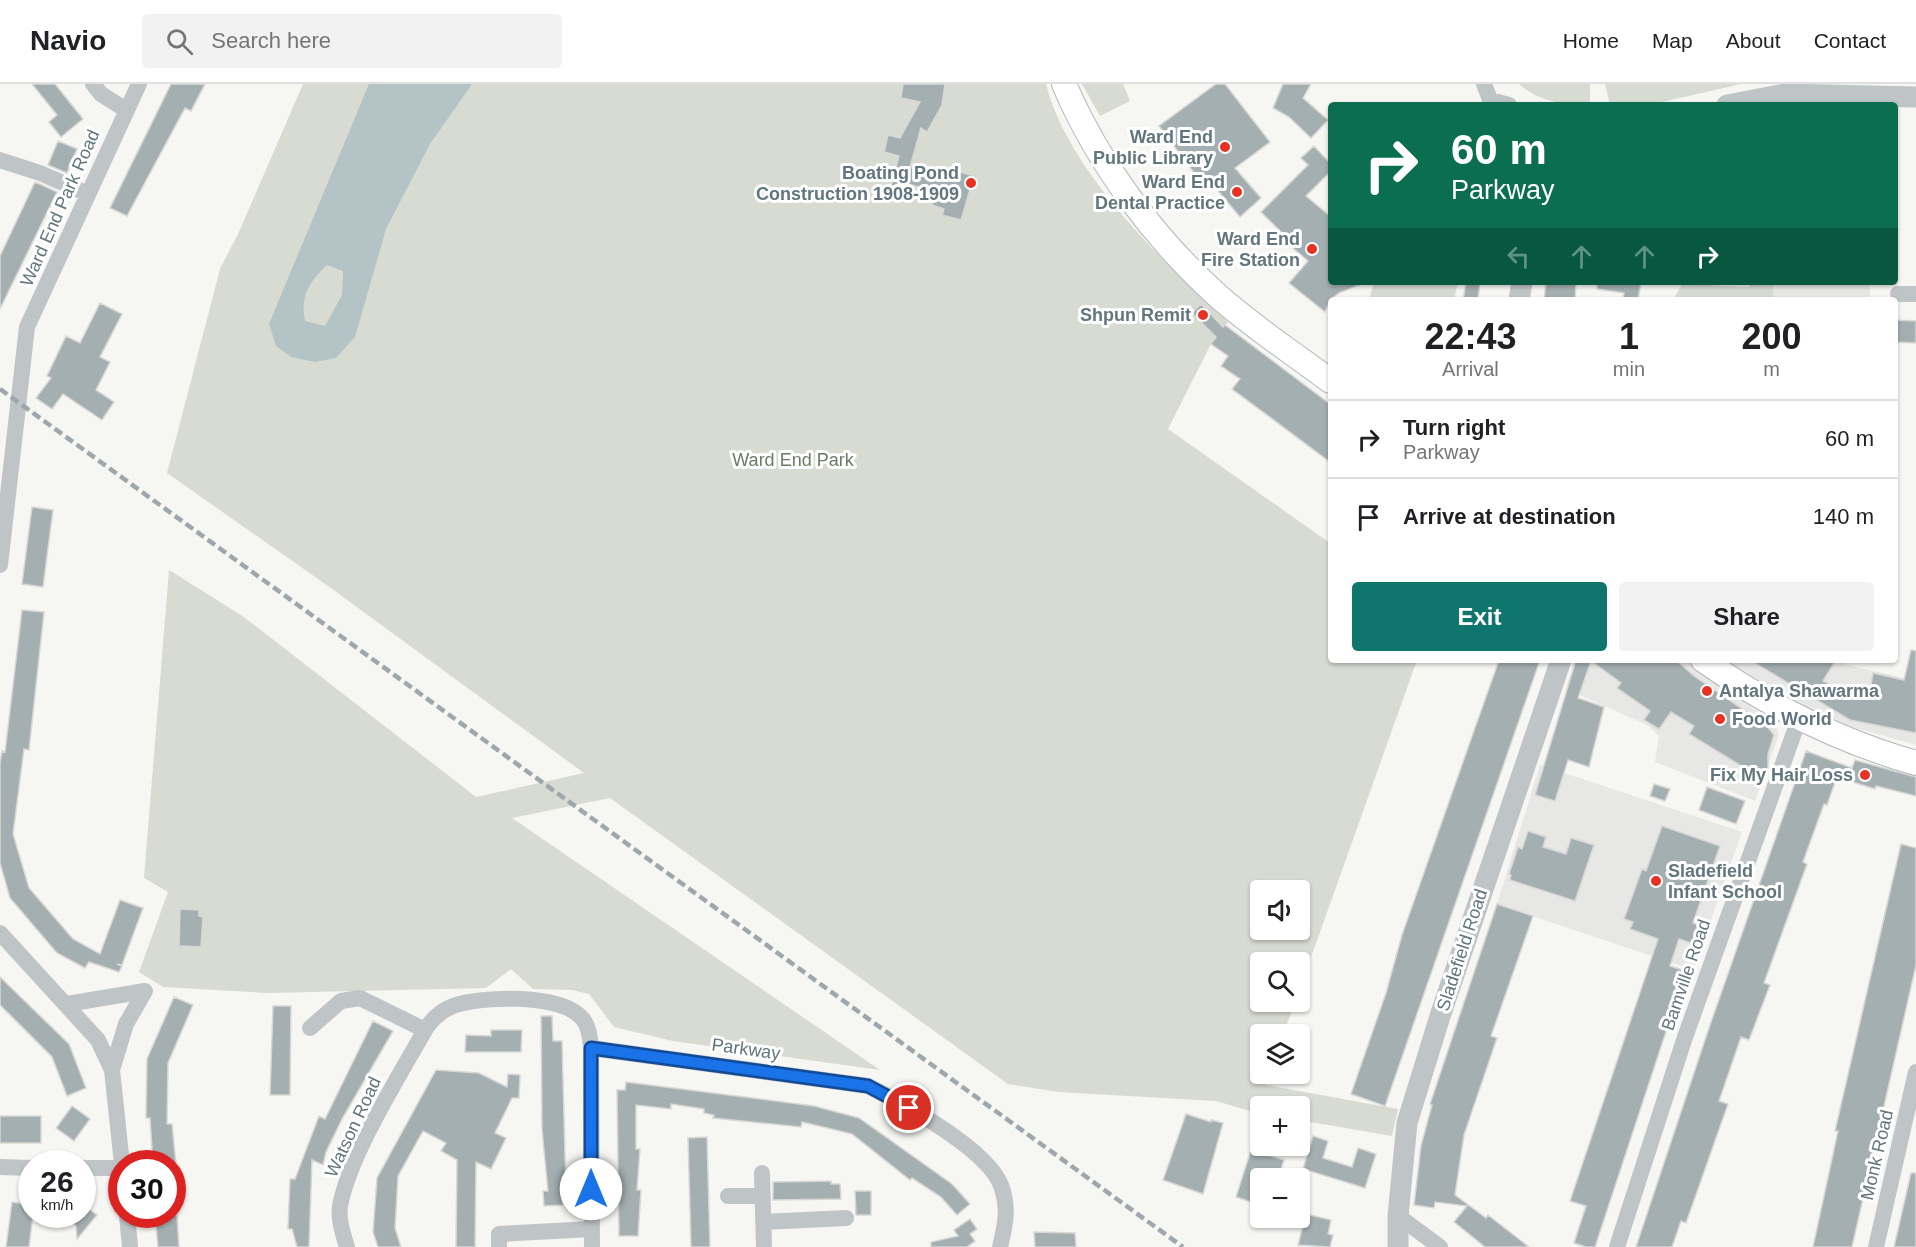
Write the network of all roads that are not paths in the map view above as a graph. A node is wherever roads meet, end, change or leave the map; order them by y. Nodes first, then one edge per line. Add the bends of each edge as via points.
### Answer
1 (93, 84) edge
2 (139, 84) edge
3 (1064, 84) edge
4 (1484, 84) edge
5 (1804, 89) edge
6 (1916, 97) edge
7 (1491, 102) edge
8 (1741, 102) edge
9 (126, 111) junction
10 (0, 160) edge
11 (88, 194) junction
12 (1898, 294) dead end
13 (1916, 294) edge
14 (1328, 379) edge
15 (2, 533) edge
16 (0, 565) edge
17 (1560, 663) edge
18 (1707, 663) edge
19 (1799, 719) junction
20 (1916, 763) edge
21 (0, 933) edge
22 (67, 1004) junction
23 (309, 1028) dead end
24 (425, 1030) junction
25 (591, 1048) junction
26 (112, 1070) junction
27 (1916, 1072) edge
28 (120, 1150) edge
29 (0, 1167) edge
30 (18, 1167) edge
31 (762, 1173) dead end
32 (729, 1196) dead end
33 (762, 1196) junction
34 (1398, 1216) junction
35 (846, 1218) dead end
36 (763, 1222) junction
37 (128, 1228) edge
38 (591, 1229) junction
39 (130, 1247) edge
40 (347, 1247) edge
41 (499, 1247) edge
42 (592, 1247) edge
43 (764, 1247) edge
44 (1000, 1247) edge
45 (1398, 1247) edge
46 (1440, 1247) edge
47 (1617, 1247) edge
48 (1876, 1247) edge

1 - 9 street
2 - 9 street, Ward End Park Road
3 - 14 main road via 1078,117 1116,180 1165,239 1218,296
4 - 7 street
5 - 6 street
5 - 8 street
9 - 11 street, Ward End Park Road
10 - 11 street
11 - 15 street, Ward End Park Road via 27,327
12 - 13 street
15 - 16 street, Ward End Park Road
17 - 34 street, Sladefield Road via 1407,1123
18 - 19 main road via 1752,694
19 - 20 main road via 1873,751
19 - 47 street, Bamville Road via 1684,1040
21 - 22 street
22 - 26 street via 98,1040
22 - 26 street via 145,991 126,1024
23 - 24 street via 341,1001 360,998
24 - 25 street via 434,1017 453,1006 512,999 567,1007 588,1028
24 - 40 street, Watson Road via 349,1177 340,1208
25 - 38 street
25 - 44 street, Parkway via 868,1086 959,1140 991,1170 1002,1187 1007,1218
26 - 28 street
27 - 48 street, Monk Road
29 - 30 street
31 - 33 street
32 - 33 street
33 - 36 street
34 - 45 street, Sladefield Road
34 - 46 street
35 - 36 street
36 - 43 street
37 - 39 street
38 - 41 street via 499,1234
38 - 42 street

